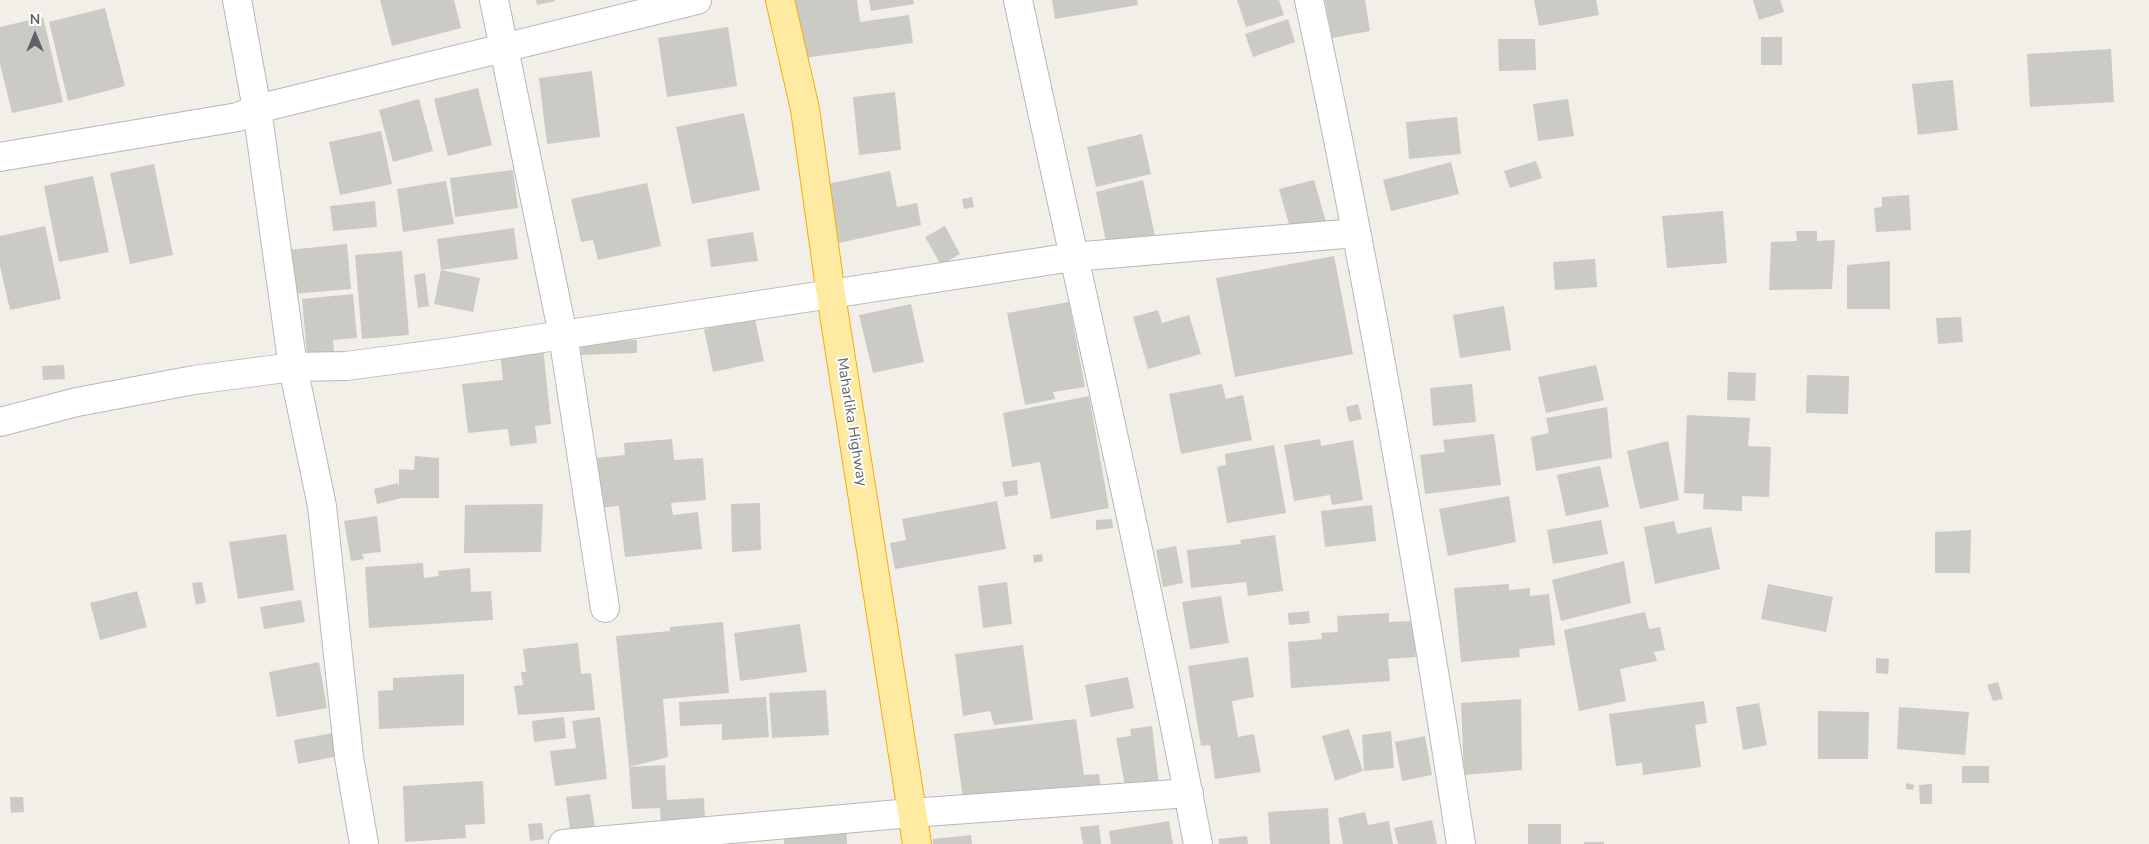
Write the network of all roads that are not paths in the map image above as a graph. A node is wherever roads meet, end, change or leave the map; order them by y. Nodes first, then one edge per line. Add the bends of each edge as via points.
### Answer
1 (237, 0) edge
2 (494, 0) edge
3 (697, 0) edge
4 (780, 0) edge
5 (1018, 0) edge
6 (1309, 0) edge
7 (505, 49) junction
8 (257, 109) junction
9 (0, 157) edge
10 (1356, 233) junction
11 (1073, 257) junction
12 (831, 296) junction
13 (563, 335) junction
14 (293, 367) junction
15 (0, 422) edge
16 (604, 608) dead end
17 (1189, 793) junction
18 (911, 813) junction
19 (364, 844) edge
20 (563, 844) edge
21 (917, 844) edge
22 (1198, 844) edge
23 (1461, 844) edge

1 - 8 street
2 - 7 street
3 - 7 street
4 - 12 highway, Maharlika Highway via 805,109
5 - 11 street
6 - 10 street
7 - 8 street
7 - 13 street
8 - 9 street via 238,117
8 - 14 street
10 - 11 street
10 - 23 street via 1415,556
11 - 12 street
11 - 17 street via 1144,572
12 - 13 street
12 - 18 highway, Maharlika Highway
13 - 14 street via 346,366
13 - 16 street
14 - 15 street via 134,390
14 - 19 street via 322,506 349,757
17 - 18 street
17 - 22 street
18 - 20 street
18 - 21 highway, Maharlika Highway

